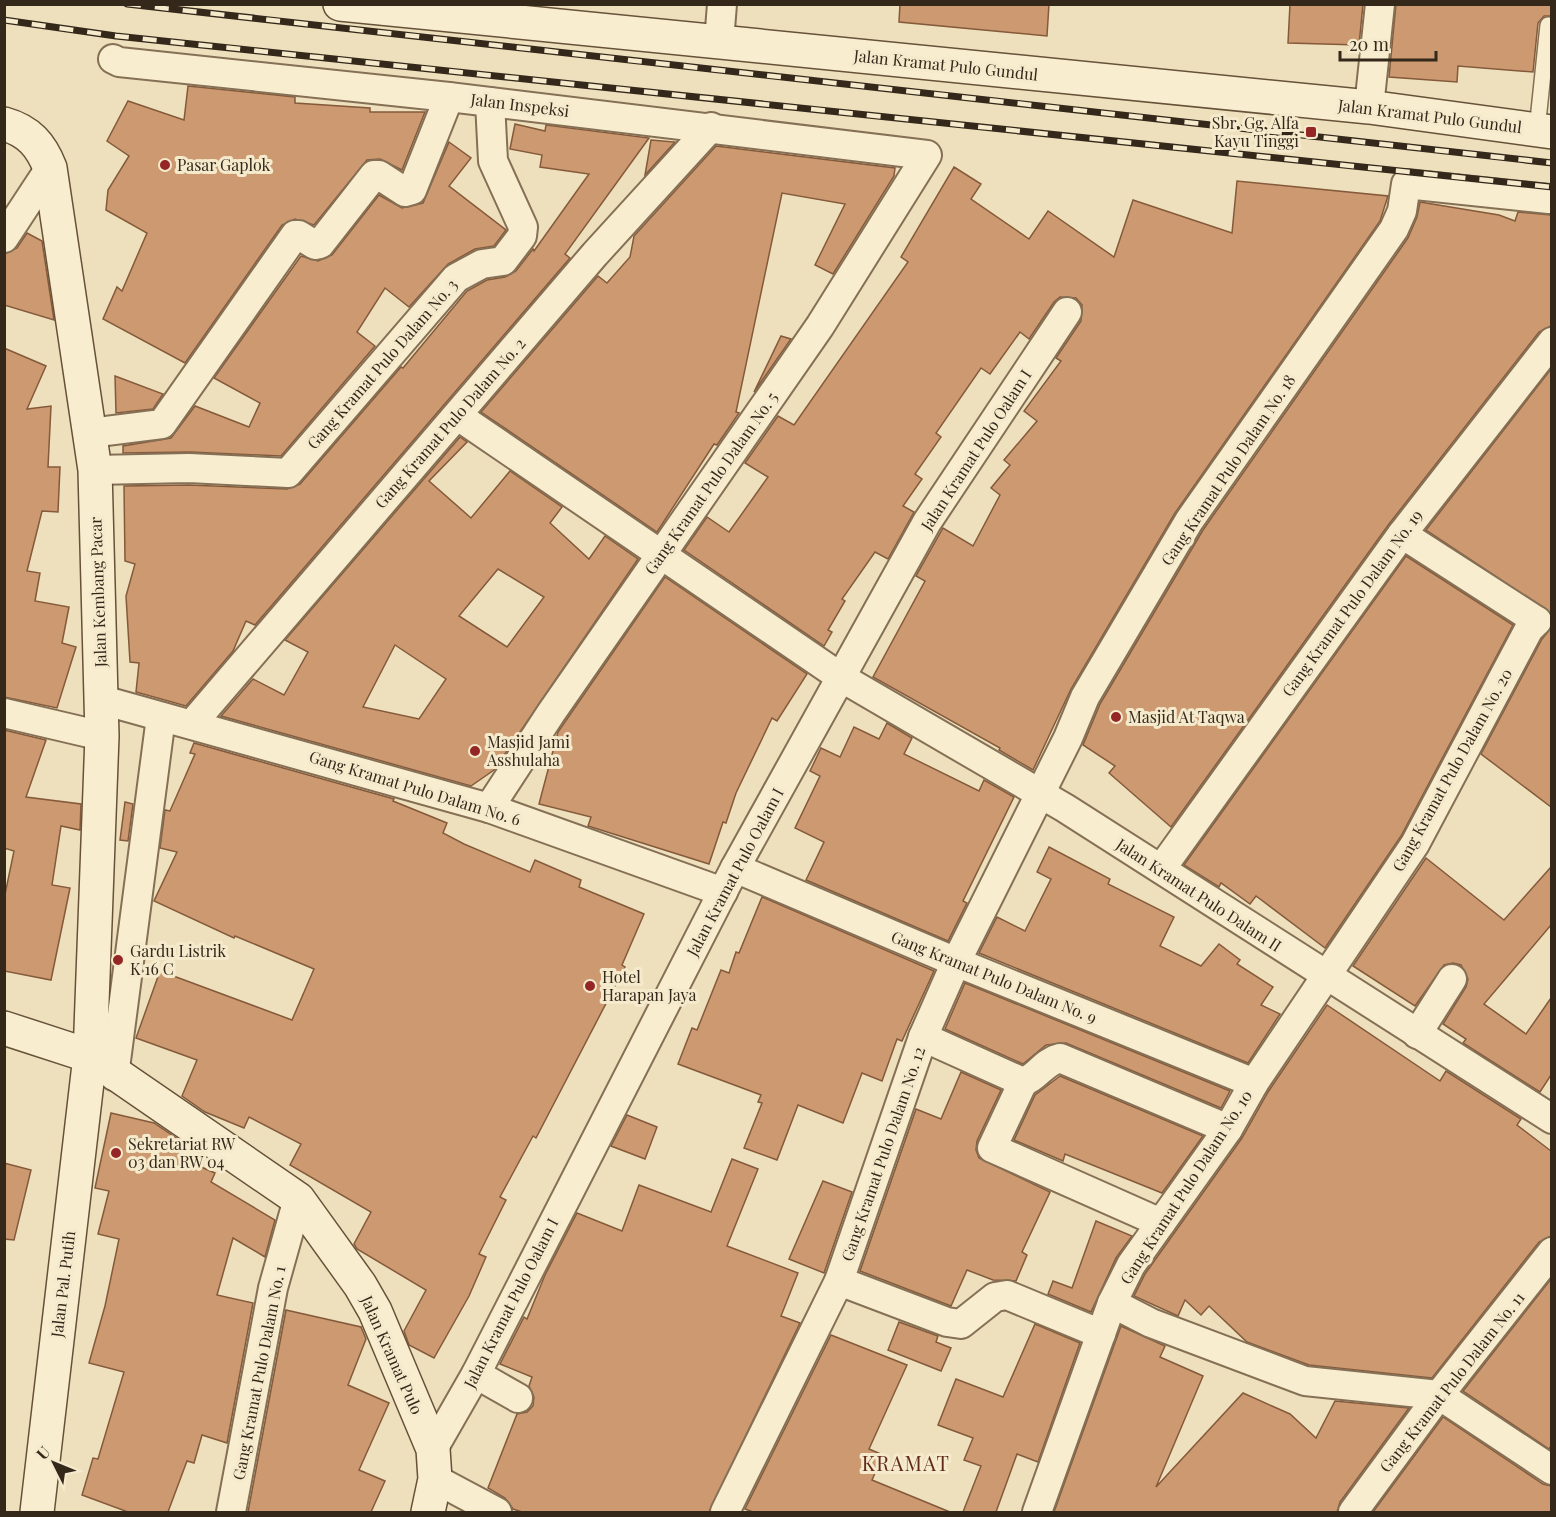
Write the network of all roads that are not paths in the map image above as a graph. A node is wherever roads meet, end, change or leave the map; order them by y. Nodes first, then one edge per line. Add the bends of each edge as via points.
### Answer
1 (340, 4) edge
2 (722, 4) edge
3 (1380, 4) edge
4 (1548, 25) dead end
5 (720, 42) junction
6 (113, 59) dead end
7 (449, 97) junction
8 (490, 102) junction
9 (1369, 107) junction
10 (711, 127) junction
11 (18, 130) edge
12 (1544, 131) edge
13 (927, 155) joint
14 (50, 168) junction
15 (1549, 199) dead end
16 (4, 238) edge
17 (1067, 312) dead end
18 (1551, 342) edge
19 (458, 416) junction
20 (107, 432) junction
21 (110, 470) junction
22 (1402, 534) junction
23 (660, 556) junction
24 (1544, 622) edge
25 (842, 678) junction
26 (107, 702) junction
27 (4, 713) edge
28 (155, 715) junction
29 (192, 724) junction
30 (102, 736) junction
31 (1039, 794) junction
32 (489, 808) junction
33 (1161, 869) junction
34 (729, 880) junction
35 (110, 916) junction
36 (956, 962) junction
37 (1327, 978) junction
38 (1452, 979) dead end
39 (4, 1028) edge
40 (1417, 1035) junction
41 (923, 1037) junction
42 (102, 1066) junction
43 (1023, 1082) junction
44 (1254, 1083) junction
45 (1551, 1119) edge
46 (1228, 1129) junction
47 (298, 1199) junction
48 (1161, 1222) junction
49 (1551, 1252) edge
50 (839, 1281) junction
51 (1112, 1303) junction
52 (1101, 1334) junction
53 (476, 1374) junction
54 (1439, 1395) junction
55 (518, 1398) dead end
56 (434, 1464) junction
57 (1551, 1470) edge
58 (37, 1512) edge
59 (231, 1512) edge
60 (428, 1512) edge
61 (497, 1512) edge
62 (725, 1512) edge
63 (1037, 1512) edge
64 (1353, 1512) edge

1 - 5 street, Jalan Kramat Pulo Gundul
2 - 5 street
3 - 9 street
4 - 12 lane
5 - 9 street, Jalan Kramat Pulo Gundul
6 - 7 street, Jalan Inspeksi
7 - 8 street, Jalan Inspeksi
7 - 20 street via 412,190 405,192 377,174 320,244 295,235 166,419 158,426
8 - 10 street, Jalan Inspeksi
8 - 21 street, Gang Kramat Pulo Dalam No. 3 via 493,161 524,230 506,259 482,264 456,278 288,472
9 - 12 street, Jalan Kramat Pulo Gundul
10 - 13 street, Jalan Inspeksi
10 - 19 street, Gang Kramat Pulo Dalam No. 2 via 595,254
11 - 14 street, Jalan Kembang Pacar via 44,151
13 - 23 street, Gang Kramat Pulo Dalam No. 5 via 820,326
14 - 16 street
14 - 20 street, Jalan Kembang Pacar
15 - 31 street, Gang Kramat Pulo Dalam No. 18 via 1406,184 1402,211 1394,229 1189,521 1085,697
17 - 25 street, Jalan Kramat Pulo Oalam I via 927,522
18 - 22 street, Gang Kramat Pulo Dalam No. 19
19 - 23 street, Jalan Kramat Pulo Dalam II
19 - 29 street, Gang Kramat Pulo Dalam No. 2
20 - 21 street, Jalan Kembang Pacar
21 - 26 street, Jalan Kembang Pacar
22 - 24 street
22 - 33 street, Gang Kramat Pulo Dalam No. 19
23 - 25 street, Jalan Kramat Pulo Dalam II
23 - 32 street, Gang Kramat Pulo Dalam No. 5
24 - 37 street, Gang Kramat Pulo Dalam No. 20 via 1529,629 1415,844
25 - 31 street, Jalan Kramat Pulo Dalam II
25 - 34 street, Jalan Kramat Pulo Oalam I
26 - 28 street, Gang Kramat Pulo Dalam No. 6
26 - 30 street, Jalan Kembang Pacar
27 - 30 street
28 - 29 street, Gang Kramat Pulo Dalam No. 6
28 - 35 street
29 - 32 street, Gang Kramat Pulo Dalam No. 6
30 - 35 street, Jalan Kembang Pacar
31 - 33 street, Jalan Kramat Pulo Dalam II
31 - 36 street, Gang Kramat Pulo Dalam No. 12
32 - 34 street, Gang Kramat Pulo Dalam No. 6
33 - 37 street, Jalan Kramat Pulo Dalam II
34 - 36 street, Gang Kramat Pulo Dalam No. 9
34 - 53 street, Jalan Kramat Pulo Oalam I
35 - 42 street, Jalan Kembang Pacar
36 - 41 street, Gang Kramat Pulo Dalam No. 12
36 - 44 street, Gang Kramat Pulo Dalam No. 9
37 - 40 street, Jalan Kramat Pulo Dalam II
37 - 44 street, Gang Kramat Pulo Dalam No. 10
38 - 40 street
39 - 42 street, Jalan Kramat Pulo
40 - 45 street, Jalan Kramat Pulo Dalam II
41 - 43 street
41 - 50 street, Gang Kramat Pulo Dalam No. 12
42 - 47 street, Jalan Kramat Pulo
42 - 58 street, Jalan Pal. Putih
43 - 46 street via 1060,1058
43 - 48 street via 992,1148
44 - 46 street, Gang Kramat Pulo Dalam No. 10
46 - 48 street, Gang Kramat Pulo Dalam No. 10
47 - 56 street, Jalan Kramat Pulo via 375,1311
47 - 59 street, Gang Kramat Pulo Dalam No. 1 via 273,1288
48 - 51 street, Gang Kramat Pulo Dalam No. 10 via 1131,1265
49 - 54 street, Gang Kramat Pulo Dalam No. 11
50 - 52 street via 961,1324 995,1297 1007,1295
50 - 62 street, Gang Kramat Pulo Dalam No. 12
51 - 52 street, Gang Kramat Pulo Dalam No. 10
51 - 54 street via 1150,1323 1305,1381
52 - 63 street, Gang Kramat Pulo Dalam No. 10
53 - 55 street
53 - 56 street, Jalan Kramat Pulo Oalam I
54 - 57 street
54 - 64 street, Gang Kramat Pulo Dalam No. 11
56 - 60 street
56 - 61 street

